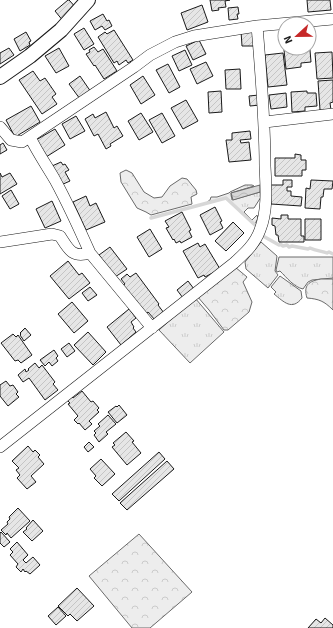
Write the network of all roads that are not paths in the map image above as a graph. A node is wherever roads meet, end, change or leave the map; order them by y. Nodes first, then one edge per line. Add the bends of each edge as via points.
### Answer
1 (88, 0) edge
2 (333, 20) edge
3 (257, 26) junction
4 (0, 77) edge
5 (333, 114) edge
6 (265, 122) junction
7 (0, 127) edge
8 (30, 137) junction
9 (0, 242) edge
10 (90, 253) junction
11 (152, 328) junction
12 (0, 447) edge

1 - 4 street via 61,30
2 - 3 street
3 - 6 street
3 - 8 street via 194,36 175,42 150,55
5 - 6 street
6 - 11 street via 265,209 258,236 234,263
7 - 8 street via 11,140 22,142
8 - 10 street via 70,209
9 - 10 street via 52,234 60,236 67,248 75,254
10 - 11 street
11 - 12 street

